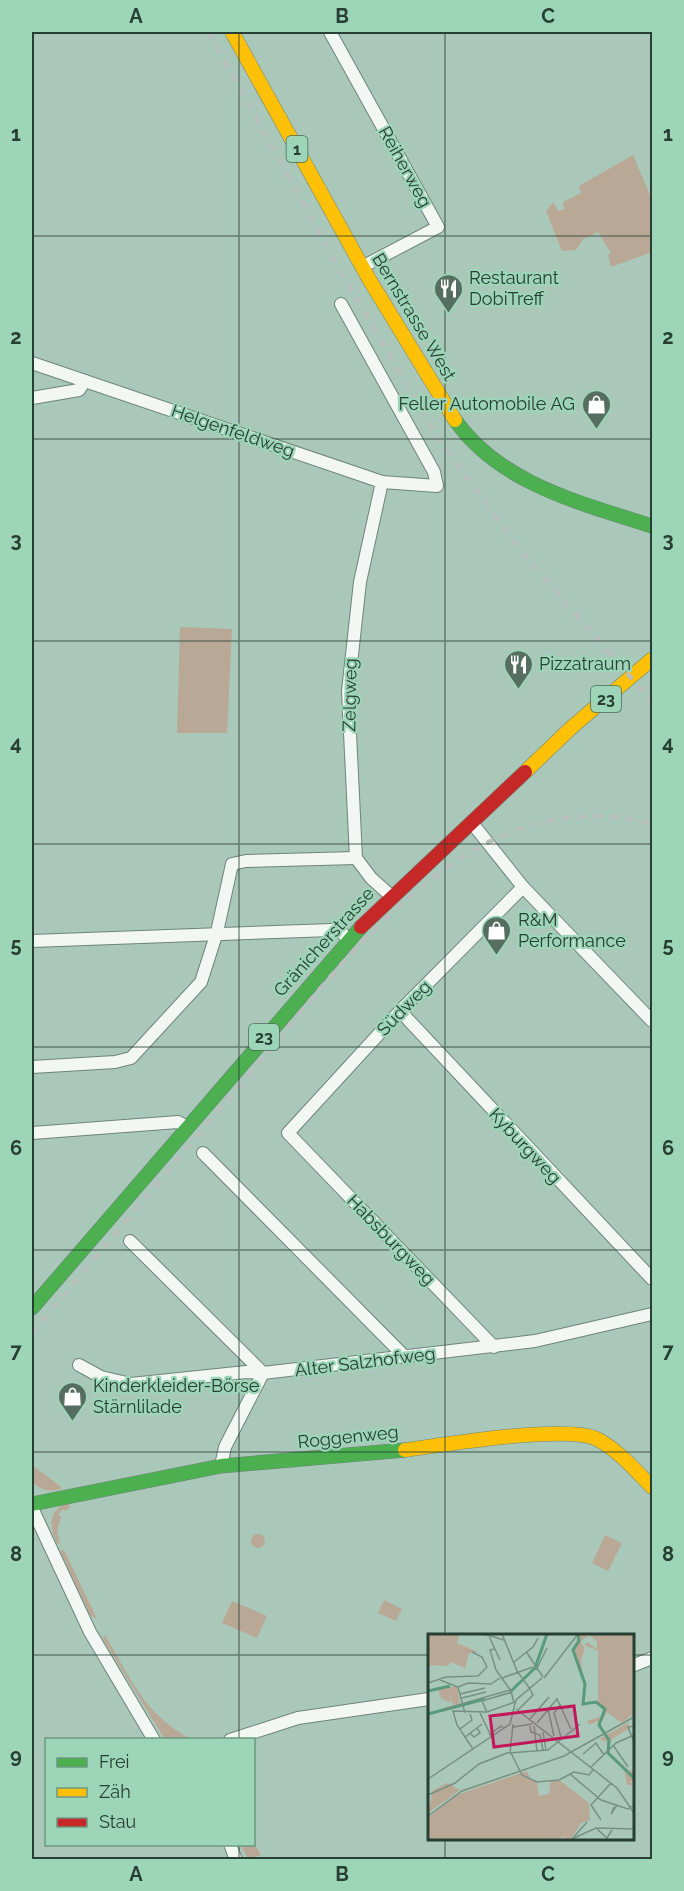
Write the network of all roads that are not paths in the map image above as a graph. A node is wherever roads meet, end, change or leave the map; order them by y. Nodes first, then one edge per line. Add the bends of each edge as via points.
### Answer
1 (232, 32) edge
2 (330, 32) edge
3 (362, 267) junction
4 (341, 304) dead end
5 (32, 363) edge
6 (85, 381) junction
7 (32, 398) edge
8 (382, 482) junction
9 (652, 526) edge
10 (652, 659) edge
11 (472, 823) junction
12 (356, 858) junction
13 (523, 887) junction
14 (391, 896) junction
15 (217, 932) junction
16 (348, 939) junction
17 (32, 941) edge
18 (400, 1011) junction
19 (652, 1021) edge
20 (32, 1067) edge
21 (187, 1127) junction
22 (32, 1133) edge
23 (288, 1133) joint
24 (202, 1153) dead end
25 (130, 1241) dead end
26 (652, 1279) edge
27 (32, 1308) edge
28 (652, 1314) edge
29 (494, 1347) junction
30 (406, 1358) junction
31 (79, 1365) dead end
32 (263, 1373) junction
33 (221, 1466) junction
34 (652, 1487) edge
35 (32, 1506) edge
36 (652, 1658) edge
37 (633, 1666) edge
38 (428, 1700) edge
39 (153, 1738) edge
40 (236, 1738) edge
41 (230, 1846) edge
42 (236, 1860) edge

1 - 3 main road, Bernstrasse West / 1
2 - 3 street, Reiherweg via 438,227
3 - 9 main road, Bernstrasse West / 1 via 451,412 484,453 556,494
4 - 8 street, Helgenfeldweg via 434,472 437,486
5 - 6 street, Helgenfeldweg
6 - 7 street via 79,390
6 - 8 street, Helgenfeldweg
8 - 12 street, Zelgweg via 360,582 348,691
10 - 11 main road, Gränicherstrasse / 23 via 572,726
11 - 13 street
11 - 14 main road, Gränicherstrasse / 23
12 - 14 street
12 - 15 street via 232,864
13 - 18 street, Südweg
13 - 19 street
14 - 16 main road, Gränicherstrasse / 23
15 - 16 street via 331,930
15 - 17 street
15 - 20 street via 201,982 131,1058
16 - 21 main road, Gränicherstrasse / 23
18 - 23 street, Südweg
18 - 26 street, Kyburgweg
21 - 22 street via 178,1122
21 - 27 main road, Gränicherstrasse / 23
23 - 29 street, Habsburgweg
24 - 30 street
25 - 32 street
28 - 29 street, Alter Salzhofweg
29 - 30 street, Alter Salzhofweg
30 - 32 street, Alter Salzhofweg
31 - 32 street, Alter Salzhofweg via 101,1377 130,1384
32 - 33 street via 225,1447
33 - 34 main road, Roggenweg via 572,1433 595,1438 610,1447
33 - 35 main road, Roggenweg
35 - 39 street via 90,1632
36 - 37 street
38 - 40 street via 298,1718
41 - 42 street

